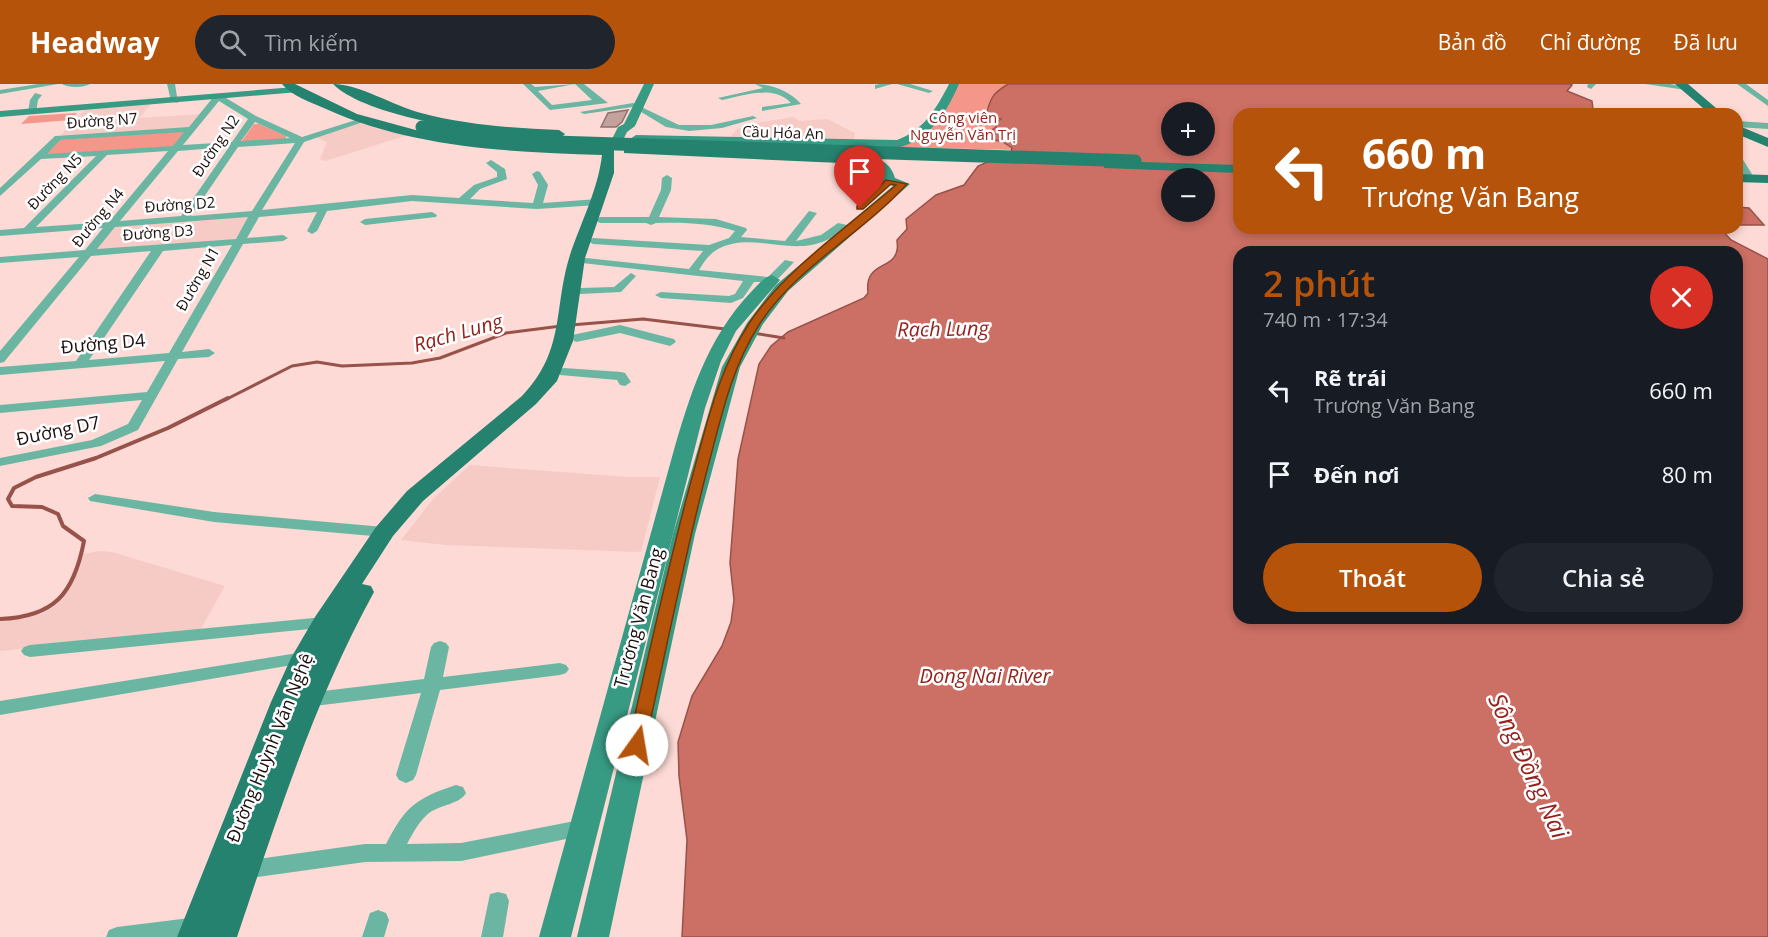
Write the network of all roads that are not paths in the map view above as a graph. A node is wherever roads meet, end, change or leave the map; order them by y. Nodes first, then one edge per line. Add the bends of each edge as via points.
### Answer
1 (54, 84) edge
2 (66, 84) edge
3 (86, 84) edge
4 (171, 84) edge
5 (206, 84) edge
6 (571, 84) edge
7 (579, 84) edge
8 (649, 84) edge
9 (759, 84) edge
10 (888, 84) edge
11 (901, 84) edge
12 (954, 84) edge
13 (1649, 84) edge
14 (1741, 84) edge
15 (316, 86) edge
16 (1683, 86) edge
17 (530, 87) edge
18 (878, 87) dead end
19 (773, 90) junction
20 (929, 91) dead end
21 (0, 92) edge
22 (38, 95) dead end
23 (218, 97) junction
24 (746, 97) dead end
25 (722, 98) dead end
26 (175, 101) junction
27 (598, 101) junction
28 (1768, 105) edge
29 (636, 106) junction
30 (1707, 108) edge
31 (765, 110) dead end
32 (32, 112) junction
33 (0, 114) edge
34 (379, 114) junction
35 (554, 117) dead end
36 (253, 118) junction
37 (753, 118) dead end
38 (1743, 124) edge
39 (409, 126) junction
40 (1768, 126) edge
41 (192, 129) junction
42 (1743, 132) edge
43 (301, 140) junction
44 (1743, 140) edge
45 (674, 141) junction
46 (620, 143) junction
47 (1768, 143) edge
48 (237, 144) junction
49 (696, 146) junction
50 (176, 148) junction
51 (1768, 149) edge
52 (104, 153) junction
53 (861, 156) junction
54 (37, 158) junction
55 (1180, 161) junction
56 (491, 163) dead end
57 (1233, 163) edge
58 (1233, 169) edge
59 (537, 174) dead end
60 (667, 178) dead end
61 (1743, 178) edge
62 (889, 181) junction
63 (1768, 181) edge
64 (1743, 186) edge
65 (1768, 187) edge
66 (0, 193) edge
67 (463, 200) junction
68 (598, 202) junction
69 (537, 206) junction
70 (324, 208) junction
71 (812, 213) dead end
72 (255, 214) junction
73 (432, 214) dead end
74 (183, 219) junction
75 (600, 220) junction
76 (365, 222) dead end
77 (651, 222) junction
78 (112, 225) junction
79 (842, 225) dead end
80 (27, 231) junction
81 (312, 231) dead end
82 (0, 233) edge
83 (283, 238) dead end
84 (239, 241) junction
85 (593, 241) junction
86 (732, 241) junction
87 (814, 243) junction
88 (788, 244) junction
89 (159, 248) junction
90 (711, 248) junction
91 (88, 253) junction
92 (0, 260) edge
93 (586, 261) junction
94 (785, 266) junction
95 (692, 272) junction
96 (631, 276) dead end
97 (751, 278) junction
98 (580, 291) junction
99 (661, 295) dead end
100 (572, 328) junction
101 (740, 331) junction
102 (670, 342) dead end
103 (209, 353) dead end
104 (173, 355) junction
105 (0, 359) edge
106 (80, 364) junction
107 (0, 371) edge
108 (564, 372) junction
109 (625, 382) dead end
110 (152, 395) junction
111 (0, 409) edge
112 (123, 434) joint
113 (0, 462) edge
114 (421, 497) junction
115 (95, 498) dead end
116 (384, 532) junction
117 (324, 623) junction
118 (440, 647) dead end
119 (30, 651) dead end
120 (304, 658) junction
121 (560, 669) dead end
122 (432, 685) junction
123 (306, 700) junction
124 (0, 708) edge
125 (406, 775) dead end
126 (456, 793) dead end
127 (585, 827) junction
128 (392, 853) junction
129 (243, 870) junction
130 (498, 901) dead end
131 (209, 932) edge
132 (117, 937) edge
133 (492, 937) edge
134 (555, 937) edge
135 (593, 937) edge

1 - 21 street
2 - 3 street
4 - 26 street
5 - 23 main road
6 - 17 street
7 - 27 street
8 - 29 main road
9 - 19 street
10 - 18 street
11 - 20 street
12 - 45 main road via 940,113 927,127 898,144
13 - 16 street
14 - 28 street
15 - 23 main road
15 - 34 main road
15 - 34 main road
16 - 30 main road
17 - 27 street via 552,108
19 - 24 street
19 - 25 street
19 - 31 street via 798,104
22 - 32 street
23 - 26 main road
23 - 36 street
23 - 41 street, Đường N4
26 - 32 main road
27 - 29 street
29 - 35 street
29 - 37 street via 655,113 665,124 685,130
29 - 46 main road
32 - 33 main road
34 - 39 main road
34 - 39 main road
34 - 43 street
34 - 46 main road
36 - 43 street
36 - 48 street, Đường N2
38 - 40 street
39 - 46 main road via 485,145
39 - 55 main road, Cầu Hóa An, bridge via 524,141
41 - 50 street, Đường N4
41 - 54 street, Đường N7 via 61,137
42 - 47 main road
43 - 48 street
43 - 72 street, Đường N1
44 - 51 main road
45 - 46 main road
45 - 49 main road
46 - 49 main road
46 - 53 main road via 840,159
46 - 68 main road, Đường Huỳnh Văn Nghệ
46 - 75 main road, Đường Huỳnh Văn Nghệ
48 - 50 street
48 - 74 street, Đường N2
49 - 53 main road
49 - 55 main road, Cầu Hóa An, bridge via 752,144
50 - 52 street
50 - 78 street, Đường N4
52 - 54 street
52 - 80 street, Đường N5
53 - 58 main road, bridge
53 - 62 main road via 882,166
54 - 66 street, Đường N7
55 - 57 main road, Cầu Hóa An
56 - 67 street via 502,171 502,179 477,187
59 - 69 street via 543,185
60 - 77 street
61 - 63 main road
62 - 87 main road, Trương Văn Bang
62 - 101 main road via 903,184 803,268
64 - 65 main road
67 - 69 street, Đường D2 via 507,199
67 - 70 street, Đường D2 via 412,198
68 - 69 street, Đường D2
68 - 100 main road, Đường Huỳnh Văn Nghệ via 577,258
70 - 72 street, Đường D2
70 - 81 street
71 - 88 street
72 - 74 street, Đường D2
72 - 84 street, Đường N1
73 - 76 street
74 - 78 street, Đường D2
75 - 77 street
75 - 85 main road, Đường Huỳnh Văn Nghệ
77 - 86 street via 675,219 721,223 742,230
78 - 80 street, Đường D2
78 - 91 street, Đường N4
79 - 87 street via 826,239
80 - 82 street, Đường D2
83 - 84 street, Đường D3
84 - 89 street, Đường D3
84 - 104 street, Đường N1
85 - 90 street
85 - 93 main road, Đường Huỳnh Văn Nghệ
86 - 88 street
86 - 90 street
87 - 88 street
87 - 94 main road, Trương Văn Bang
89 - 91 street, Đường D3
89 - 106 street
90 - 95 street
91 - 92 street, Đường D3
91 - 105 street, Đường N4
93 - 95 street
93 - 98 main road, Đường Huỳnh Văn Nghệ
94 - 97 street via 771,280
94 - 101 main road, Trương Văn Bang
95 - 97 street
96 - 98 street via 617,290
97 - 99 street via 740,296 730,300
98 - 100 main road, Đường Huỳnh Văn Nghệ
100 - 102 street via 620,329
100 - 108 main road, Đường Huỳnh Văn Nghệ
100 - 114 main road, Đường Huỳnh Văn Nghệ via 547,381
101 - 127 main road, Trương Văn Bang via 699,403 642,601
101 - 135 main road via 684,534
103 - 104 street, Đường D4
104 - 106 street, Đường D4
104 - 110 street, Đường N1
106 - 107 street, Đường D4
108 - 109 street via 621,375
108 - 114 main road, Đường Huỳnh Văn Nghệ via 537,404
110 - 111 street
110 - 112 street, Đường N1 via 133,427
112 - 113 street, Đường D7
114 - 116 main road, Đường Huỳnh Văn Nghệ
114 - 123 main road, Đường Huỳnh Văn Nghệ via 339,630
115 - 116 street via 214,517
116 - 117 main road, Đường Huỳnh Văn Nghệ
117 - 119 street
117 - 120 main road, Đường Huỳnh Văn Nghệ
118 - 122 street
120 - 124 street
120 - 131 main road, Đường Huỳnh Văn Nghệ
121 - 122 street
122 - 123 street
122 - 125 street
123 - 129 main road, Đường Huỳnh Văn Nghệ
126 - 128 street via 430,800 419,808
127 - 128 street via 461,852
127 - 134 main road, Trương Văn Bang
128 - 129 street via 365,853
129 - 131 main road, Đường Huỳnh Văn Nghệ
130 - 133 street
131 - 132 street

